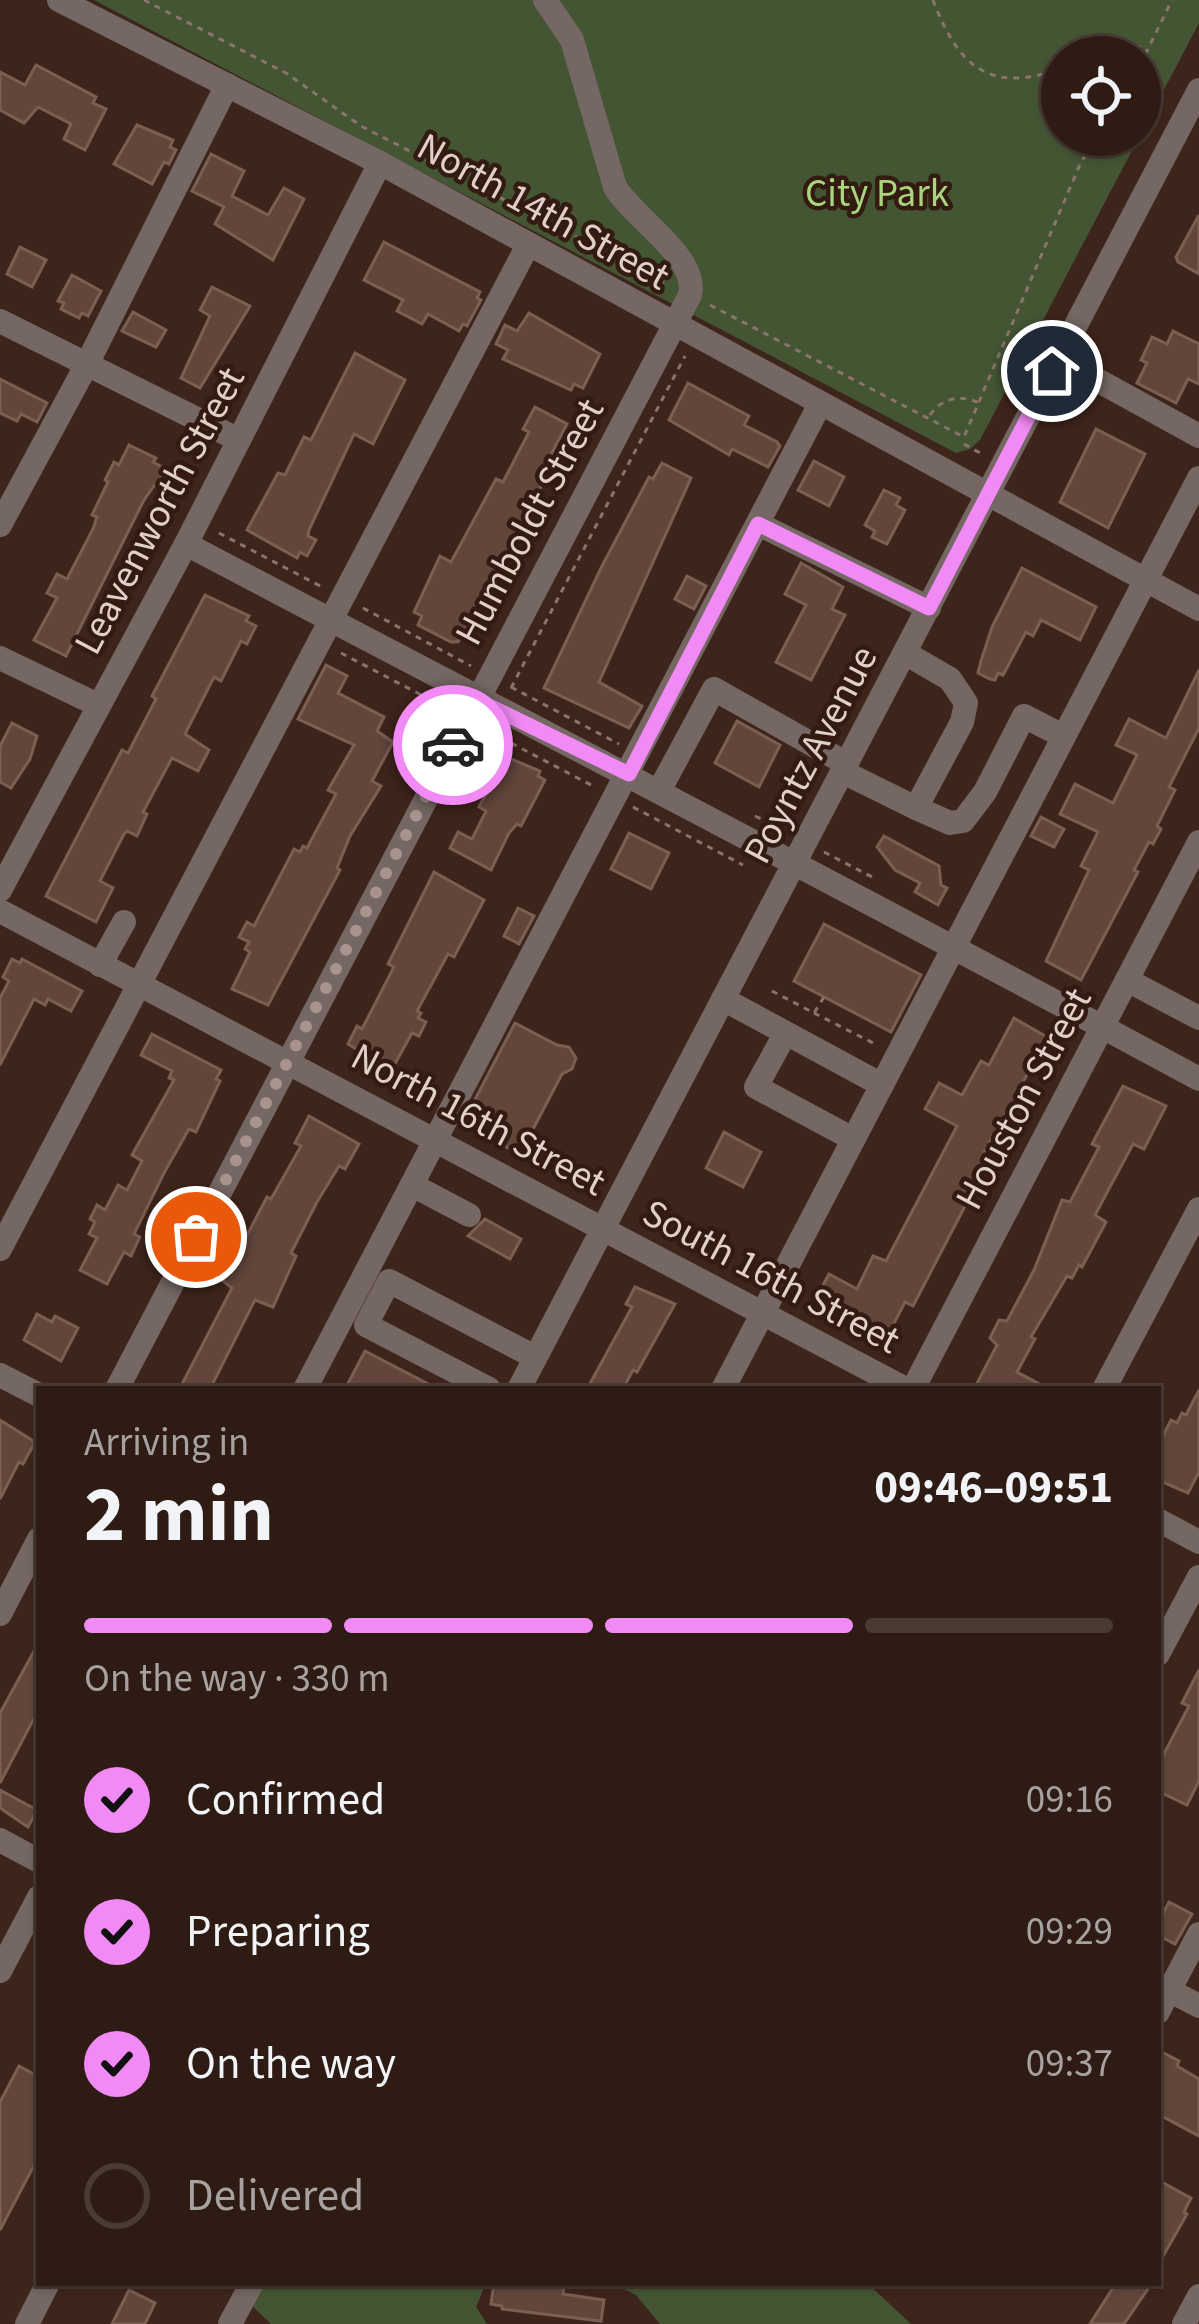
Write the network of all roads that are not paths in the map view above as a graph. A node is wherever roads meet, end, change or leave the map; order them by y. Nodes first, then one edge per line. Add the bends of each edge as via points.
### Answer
1 (59, 0) edge
2 (545, 0) edge
3 (227, 85) junction
4 (1195, 107) edge
5 (380, 163) junction
6 (528, 245) junction
7 (0, 321) edge
8 (684, 332) junction
9 (1059, 359) junction
10 (87, 364) junction
11 (820, 404) junction
12 (1199, 436) edge
13 (239, 440) junction
14 (1199, 478) edge
15 (988, 496) junction
16 (758, 524) junction
17 (0, 525) edge
18 (186, 544) junction
19 (1144, 580) junction
20 (929, 608) junction
21 (1199, 609) edge
22 (325, 631) junction
23 (905, 653) junction
24 (0, 658) edge
25 (98, 705) junction
26 (481, 710) junction
27 (1064, 736) junction
28 (634, 764) junction
29 (845, 768) junction
30 (659, 791) junction
31 (916, 808) junction
32 (1199, 842) edge
33 (801, 852) junction
34 (0, 890) edge
35 (0, 910) edge
36 (124, 922) dead end
37 (954, 947) junction
38 (100, 964) junction
39 (1126, 980) junction
40 (138, 985) junction
41 (723, 999) junction
42 (1199, 1018) edge
43 (1102, 1026) junction
44 (784, 1034) junction
45 (289, 1060) junction
46 (1199, 1078) edge
47 (882, 1085) junction
48 (436, 1139) junction
49 (854, 1139) junction
50 (412, 1185) junction
51 (1199, 1209) edge
52 (469, 1214) dead end
53 (602, 1228) junction
54 (0, 1249) edge
55 (762, 1313) junction
56 (536, 1357) junction
57 (0, 1375) edge
58 (119, 1386) edge
59 (307, 1386) edge
60 (483, 1386) edge
61 (521, 1386) edge
62 (725, 1386) edge
63 (903, 1386) edge
64 (911, 1386) edge
65 (1106, 1386) edge
66 (36, 1393) edge
67 (1161, 1522) edge
68 (1199, 1542) edge
69 (36, 1544) edge
70 (1199, 1577) edge
71 (0, 1614) edge
72 (1161, 1648) edge
73 (0, 1840) edge
74 (36, 1859) edge
75 (36, 1903) edge
76 (1199, 1934) edge
77 (0, 1971) edge
78 (1162, 1996) edge
79 (1199, 2006) edge
80 (46, 2286) edge
81 (250, 2286) edge
82 (1199, 2296) edge
83 (27, 2324) edge
84 (230, 2324) edge
85 (1184, 2324) edge

1 - 3 street, North 14th Street
2 - 8 street, Humboldt Street via 572,40 615,187 688,267
3 - 5 street, North 14th Street
3 - 10 street
4 - 9 street, Poyntz Avenue
5 - 6 street, North 14th Street
5 - 13 street, Leavenworth Street
6 - 8 street, North 14th Street
6 - 22 street
7 - 10 street
8 - 11 street, North 14th Street
8 - 26 street, Humboldt Street
9 - 12 street
9 - 15 street, Poyntz Avenue
10 - 13 street
10 - 17 street
11 - 15 street, North 14th Street
11 - 16 street
13 - 18 street, Leavenworth Street
14 - 19 street
15 - 19 street, North 14th Street
15 - 20 street, Poyntz Avenue
16 - 20 street
16 - 28 street
18 - 22 street
18 - 25 street, Leavenworth Street
19 - 21 street, North 14th Street
19 - 27 street
20 - 23 street, Poyntz Avenue
22 - 26 street
22 - 40 street
23 - 29 street, Poyntz Avenue
23 - 31 street via 950,679 966,704
24 - 25 street
25 - 34 street, Leavenworth Street
26 - 28 street
26 - 45 street, Humboldt Street
27 - 31 street via 1024,716 967,817 950,824
27 - 37 street
28 - 30 street
28 - 48 street
29 - 30 street via 714,689
29 - 31 street
29 - 33 street, Poyntz Avenue
30 - 33 street
32 - 39 street, Houston Street
33 - 37 street
33 - 41 street, Poyntz Avenue
35 - 38 street, North 16th Street
36 - 38 street
37 - 43 street
37 - 47 street
38 - 40 street, North 16th Street
39 - 42 street
39 - 43 street, Houston Street
40 - 45 street, North 16th Street
40 - 54 street
41 - 44 street
41 - 53 street, Poyntz Avenue
43 - 46 street
43 - 64 street, Houston Street
44 - 47 street
44 - 49 street via 756,1087
45 - 48 street, North 16th Street
45 - 58 street, Humboldt Street
47 - 49 street
48 - 50 street
48 - 53 street, North 16th Street
49 - 55 street
50 - 52 street
50 - 59 street
51 - 65 street
53 - 55 street, South 16th Street
53 - 56 street, Poyntz Avenue
55 - 62 street
55 - 63 street, South 16th Street
56 - 60 street via 389,1281 366,1325
56 - 61 street, Poyntz Avenue
57 - 66 street
67 - 68 street
69 - 71 street
70 - 72 street
73 - 74 street
75 - 77 street
76 - 78 street
78 - 79 street
80 - 83 street
81 - 84 street
82 - 85 street

